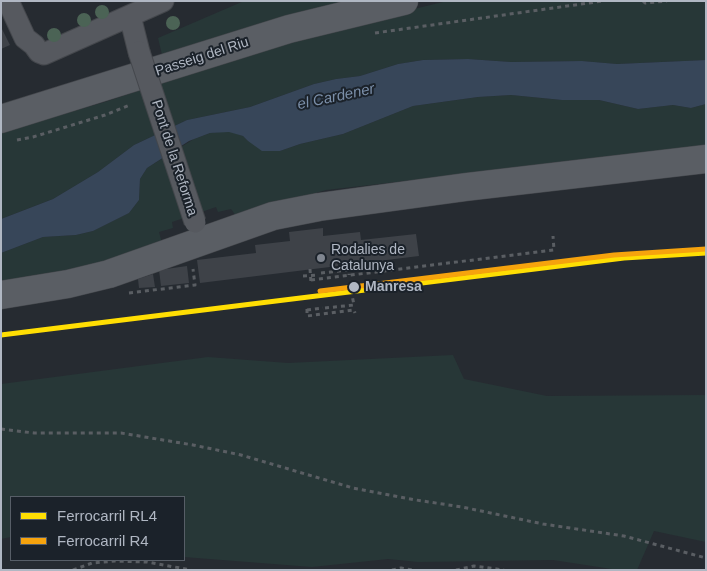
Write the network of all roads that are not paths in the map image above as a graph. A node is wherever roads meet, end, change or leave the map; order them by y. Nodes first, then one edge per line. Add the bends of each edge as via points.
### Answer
1 (8, 1) edge
2 (22, 1) edge
3 (163, 1) edge
4 (404, 1) edge
5 (130, 16) junction
6 (34, 45) junction
7 (5, 130) edge
8 (706, 159) edge
9 (198, 232) junction
10 (1, 295) edge

1 - 6 street via 24,38
2 - 6 street via 35,33
3 - 5 street
4 - 7 street, Passeig del Riu via 289,29
5 - 6 street via 44,54
5 - 9 street, Pont de la Reforma, bridge
8 - 9 street via 319,207
9 - 10 street via 108,274

